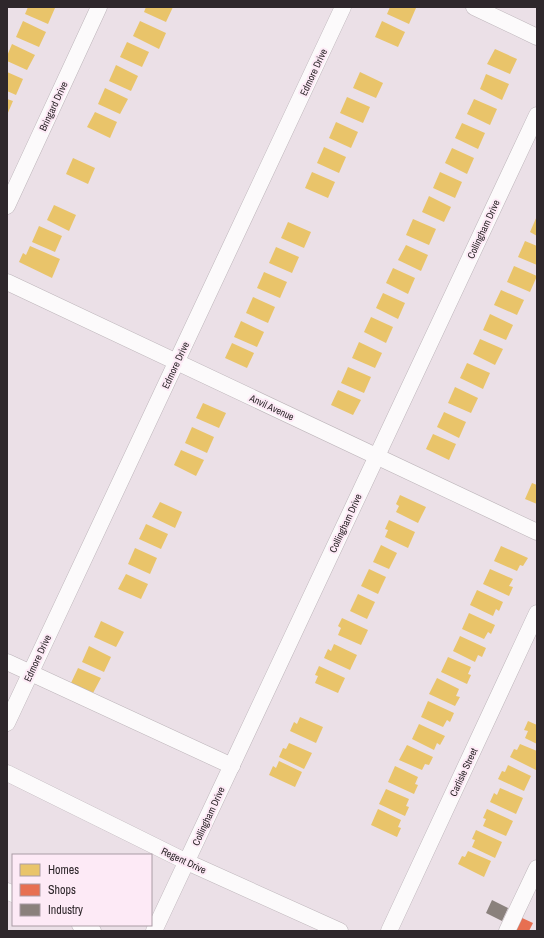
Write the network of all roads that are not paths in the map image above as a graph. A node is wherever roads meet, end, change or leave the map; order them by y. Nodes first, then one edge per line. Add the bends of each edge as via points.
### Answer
1 (99, 7) edge
2 (343, 7) edge
3 (474, 7) edge
4 (537, 37) edge
5 (537, 115) edge
6 (7, 206) edge
7 (7, 282) edge
8 (176, 362) junction
9 (376, 456) junction
10 (537, 532) edge
11 (537, 613) edge
12 (7, 662) edge
13 (30, 673) junction
14 (7, 723) edge
15 (232, 766) junction
16 (7, 774) edge
17 (187, 862) junction
18 (537, 868) edge
19 (82, 926) edge
20 (93, 931) edge
21 (154, 931) edge
22 (340, 931) edge
23 (389, 931) edge
24 (507, 931) edge

1 - 6 street, Bringard Drive
2 - 8 street, Edmore Drive
3 - 4 street
5 - 9 street, Collingham Drive
7 - 8 street, Anvil Avenue
8 - 9 street, Anvil Avenue
8 - 13 street, Edmore Drive
9 - 10 street, Anvil Avenue
9 - 15 street, Collingham Drive
11 - 23 street, Carlisle Street
12 - 13 street
13 - 14 street, Edmore Drive
13 - 15 street
15 - 17 street, Collingham Drive
16 - 17 street, Regent Drive
17 - 21 street, Collingham Drive
17 - 22 street, Regent Drive
18 - 24 street
19 - 20 street

